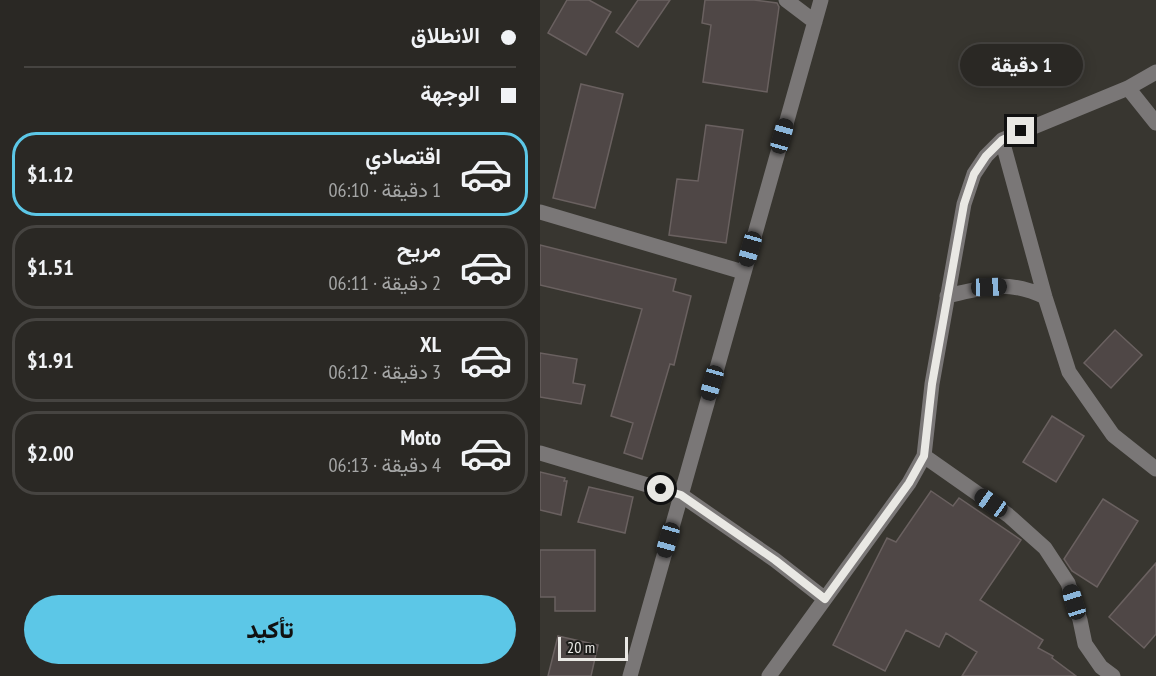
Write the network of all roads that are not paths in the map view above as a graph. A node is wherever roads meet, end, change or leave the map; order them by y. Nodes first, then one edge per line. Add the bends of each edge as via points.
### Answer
1 (786, 0) edge
2 (821, 0) edge
3 (814, 22) junction
4 (1156, 72) edge
5 (1128, 88) junction
6 (1156, 123) edge
7 (1002, 140) junction
8 (540, 212) edge
9 (743, 272) junction
10 (947, 296) junction
11 (1045, 297) junction
12 (540, 453) edge
13 (924, 456) junction
14 (1156, 469) edge
15 (681, 495) junction
16 (825, 599) junction
17 (630, 676) edge
18 (769, 676) edge
19 (1113, 676) edge

1 - 3 street
2 - 3 street
3 - 9 street
4 - 5 street
5 - 6 street
5 - 7 street
7 - 10 street via 974,174 964,204
7 - 11 street
8 - 9 street
9 - 15 street
10 - 11 street via 1015,286
10 - 13 street
11 - 14 street via 1069,372 1113,435
12 - 15 street
13 - 16 street via 909,483
13 - 19 street via 1008,515 1045,548 1068,583 1085,644 1101,667
15 - 16 street
15 - 17 street
16 - 18 street

